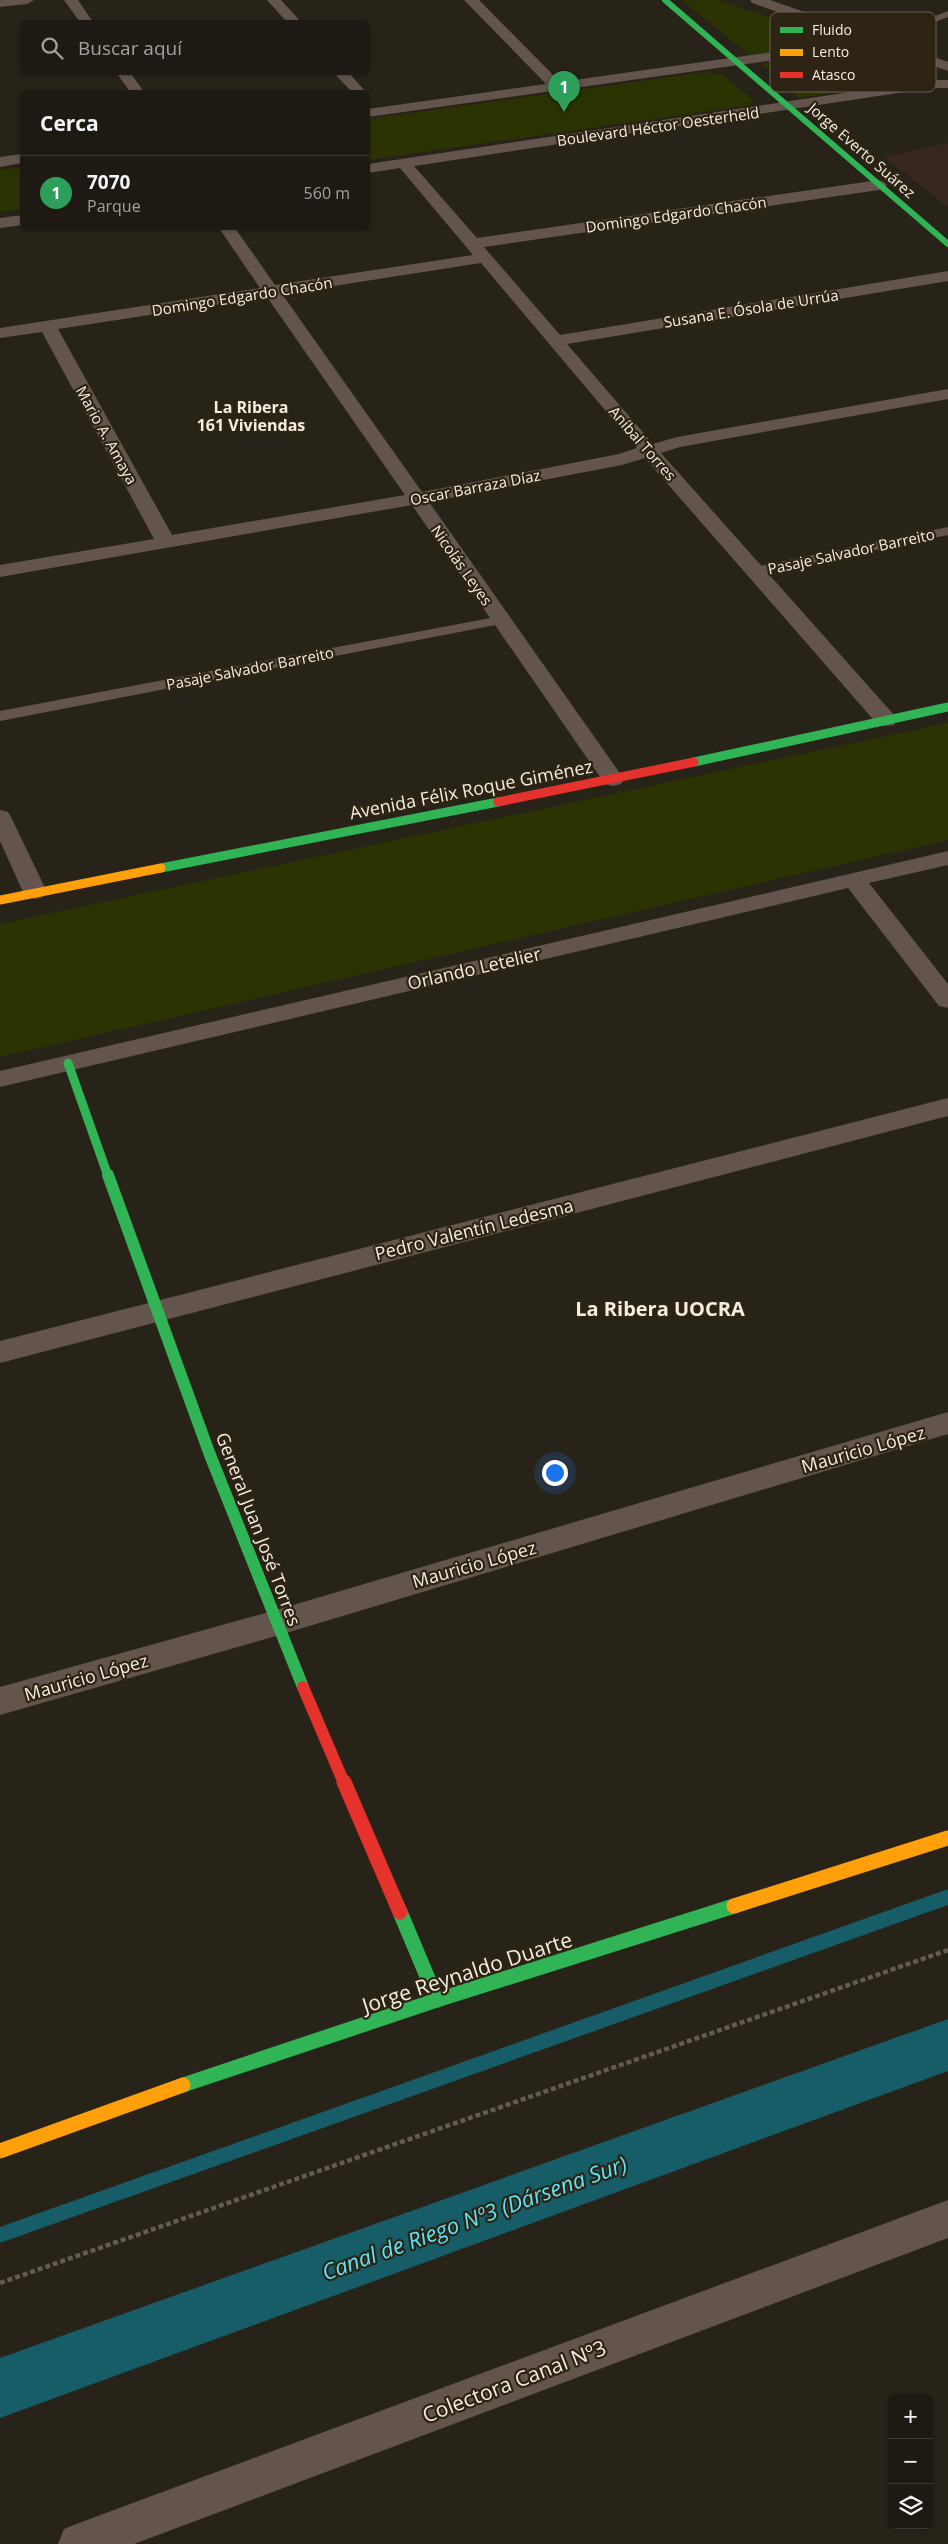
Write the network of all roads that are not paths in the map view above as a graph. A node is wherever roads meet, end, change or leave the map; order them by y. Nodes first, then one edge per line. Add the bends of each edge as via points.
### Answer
1 (27, 0) edge
2 (71, 0) edge
3 (274, 0) edge
4 (471, 0) edge
5 (665, 0) edge
6 (757, 0) edge
7 (0, 3) edge
8 (790, 12) edge
9 (948, 14) edge
10 (936, 18) edge
11 (86, 20) edge
12 (292, 20) edge
13 (770, 57) edge
14 (737, 62) junction
15 (936, 63) edge
16 (948, 67) edge
17 (125, 75) edge
18 (343, 75) edge
19 (557, 87) junction
20 (136, 90) edge
21 (357, 90) edge
22 (770, 91) edge
23 (772, 92) edge
24 (882, 92) edge
25 (789, 107) junction
26 (371, 109) edge
27 (20, 159) edge
28 (0, 162) edge
29 (404, 163) junction
30 (370, 168) edge
31 (879, 185) junction
32 (20, 220) edge
33 (0, 223) edge
34 (228, 230) edge
35 (948, 244) edge
36 (477, 251) junction
37 (948, 276) edge
38 (269, 291) junction
39 (48, 327) junction
40 (0, 334) edge
41 (554, 341) junction
42 (948, 394) edge
43 (650, 452) junction
44 (416, 499) junction
45 (948, 531) edge
46 (166, 543) junction
47 (0, 571) edge
48 (755, 571) junction
49 (500, 620) junction
50 (948, 706) edge
51 (0, 716) edge
52 (886, 720) junction
53 (613, 779) junction
54 (0, 817) edge
55 (948, 858) edge
56 (854, 880) junction
57 (35, 892) junction
58 (0, 900) edge
59 (948, 1000) edge
60 (68, 1063) junction
61 (0, 1080) edge
62 (948, 1107) edge
63 (157, 1310) junction
64 (0, 1352) edge
65 (948, 1423) edge
66 (276, 1623) junction
67 (0, 1701) edge
68 (948, 1838) edge
69 (436, 2000) junction
70 (0, 2151) edge
71 (948, 2219) edge
72 (79, 2544) edge

1 - 7 street
2 - 11 street
3 - 12 street
4 - 19 street
5 - 14 street, Jorge Everto Suárez
6 - 8 street
9 - 10 lane
13 - 14 street
14 - 19 street
14 - 22 street, Jorge Everto Suárez
15 - 16 street
17 - 20 street
18 - 21 street
19 - 26 street
23 - 25 street, Jorge Everto Suárez
24 - 25 street, Boulevard Héctor Oesterheld
25 - 29 street, Boulevard Héctor Oesterheld
25 - 31 street, Jorge Everto Suárez
27 - 28 street
29 - 30 street, Boulevard Héctor Oesterheld
29 - 36 street, Aníbal Torres
31 - 35 street, Jorge Everto Suárez
31 - 36 street, Domingo Edgardo Chacón
32 - 33 street
34 - 38 street, Nicolás Leyes
36 - 38 street, Domingo Edgardo Chacón
36 - 41 street, Aníbal Torres
37 - 41 street, Susana E. Ósola de Urrúa
38 - 39 street, Domingo Edgardo Chacón
38 - 44 street, Nicolás Leyes
39 - 40 street, Domingo Edgardo Chacón
39 - 46 street, Mario A. Amaya
41 - 43 street, Aníbal Torres
42 - 43 street, Oscar Barraza Díaz via 677,442
43 - 44 street, Oscar Barraza Díaz
43 - 48 street, Aníbal Torres
44 - 46 street, Oscar Barraza Díaz
44 - 49 street, Nicolás Leyes
45 - 48 lane, Pasaje Salvador Barreito
46 - 47 street, Oscar Barraza Díaz
48 - 52 street, Aníbal Torres
49 - 51 lane, Pasaje Salvador Barreito
49 - 53 street, Nicolás Leyes
50 - 52 street, Avenida Félix Roque Giménez
52 - 53 street, Avenida Félix Roque Giménez
53 - 57 street, Avenida Félix Roque Giménez
54 - 57 street
55 - 56 street, Orlando Letelier
56 - 59 street
56 - 60 street, Orlando Letelier
57 - 58 street, Avenida Félix Roque Giménez
60 - 61 street, Orlando Letelier
60 - 63 street, General Juan José Torres
62 - 63 street, Pedro Valentín Ledesma
63 - 64 street, Pedro Valentín Ledesma
63 - 66 street, General Juan José Torres
65 - 66 street, Mauricio López
66 - 67 street, Mauricio López
66 - 69 street, General Juan José Torres
68 - 69 street, Jorge Reynaldo Duarte
69 - 70 street, Jorge Reynaldo Duarte via 225,2070
71 - 72 street, Colectora Canal Nº3

